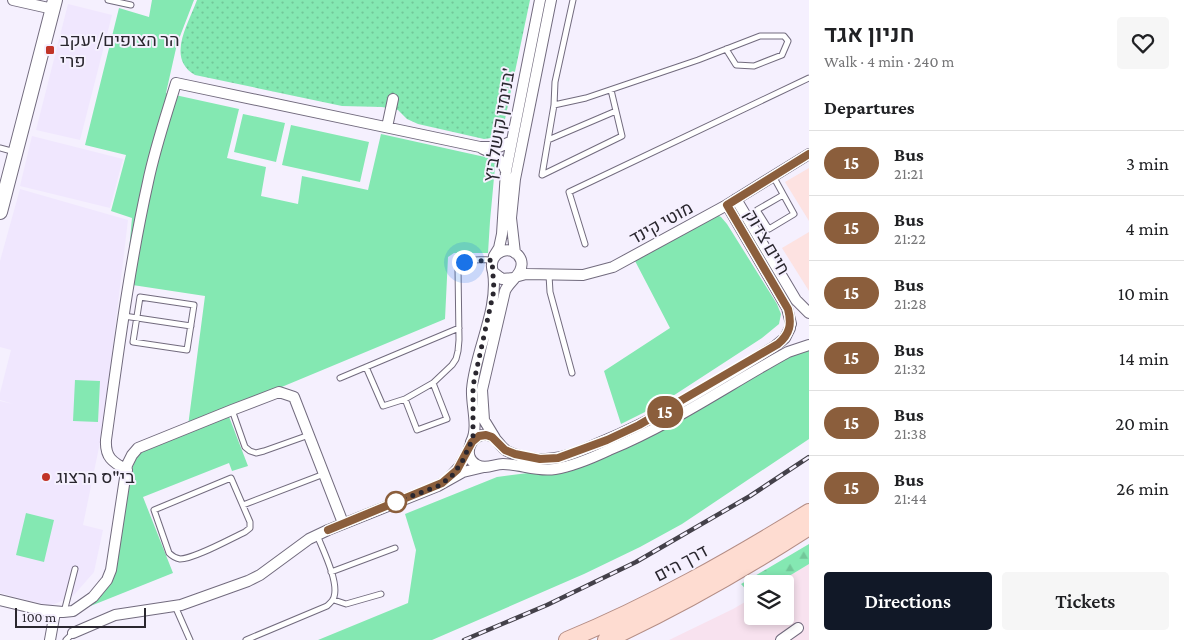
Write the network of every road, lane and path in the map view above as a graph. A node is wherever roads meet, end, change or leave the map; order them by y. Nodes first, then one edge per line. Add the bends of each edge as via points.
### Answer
1 (13, 0) edge
2 (108, 0) edge
3 (540, 0) edge
4 (551, 0) edge
5 (573, 0) edge
6 (54, 5) edge
7 (131, 5) dead end
8 (726, 49) junction
9 (809, 78) edge
10 (611, 90) junction
11 (393, 99) dead end
12 (554, 105) junction
13 (616, 111) junction
14 (387, 127) junction
15 (548, 140) junction
16 (512, 141) junction
17 (480, 147) junction
18 (0, 148) edge
19 (16, 152) junction
20 (808, 157) edge
21 (506, 172) junction
22 (773, 176) junction
23 (783, 195) junction
24 (736, 199) junction
25 (727, 205) junction
26 (0, 212) edge
27 (585, 244) dead end
28 (515, 253) junction
29 (493, 258) junction
30 (493, 272) junction
31 (549, 275) junction
32 (515, 277) junction
33 (809, 313) edge
34 (124, 316) junction
35 (136, 318) junction
36 (191, 326) junction
37 (790, 326) junction
38 (459, 328) junction
39 (809, 345) edge
40 (366, 367) junction
41 (572, 373) dead end
42 (340, 378) dead end
43 (433, 383) junction
44 (405, 399) junction
45 (232, 410) junction
46 (308, 435) junction
47 (497, 441) junction
48 (469, 447) junction
49 (489, 466) junction
50 (126, 470) junction
51 (324, 474) junction
52 (447, 480) junction
53 (809, 504) edge
54 (243, 505) junction
55 (809, 512) edge
56 (343, 523) junction
57 (809, 529) edge
58 (318, 535) junction
59 (758, 544) junction
60 (395, 548) dead end
61 (75, 569) dead end
62 (330, 572) junction
63 (381, 594) dead end
64 (0, 600) edge
65 (334, 600) junction
66 (175, 606) junction
67 (59, 612) junction
68 (795, 634) edge
69 (69, 636) edge
70 (50, 640) edge
71 (190, 640) edge
72 (246, 640) edge
73 (567, 640) edge
74 (606, 640) edge
75 (781, 640) edge

1 - 6 street
2 - 7 lane
3 - 16 street, בנימין קושלביץ'
4 - 28 street, בנימין קושלביץ' via 515,179 511,218
5 - 12 lane via 555,82
6 - 19 street
8 - 8 lane via 760,36 784,36 788,41 782,55 754,66 736,64
8 - 10 lane
9 - 27 lane via 569,192
10 - 12 lane
10 - 13 lane
11 - 14 street
12 - 15 lane
13 - 15 lane
13 - 15 lane via 622,136 542,174
14 - 17 street
14 - 34 street via 176,83 148,181
16 - 17 street via 499,147
16 - 21 street, בנימין קושלביץ'
17 - 21 street via 500,160
18 - 19 lane
19 - 26 street
20 - 22 street, מוטי קינד
21 - 29 street, בנימין קושלביץ' via 502,234
22 - 23 lane
22 - 24 street, מוטי קינד
23 - 23 lane via 758,210 769,229 794,214
24 - 25 street, מוטי קינד
24 - 33 street, חיים צדוק via 796,300
25 - 31 street, מוטי קינד via 613,267 583,274
25 - 37 street, חיים צדוק via 788,309
28 - 29 street via 503,250
28 - 32 street via 521,266
29 - 30 street
29 - 38 lane via 468,260 458,268
30 - 32 street via 502,279
30 - 48 street via 494,290 473,386 474,432
31 - 32 street, מוטי קינד
31 - 41 lane via 550,292
32 - 47 street via 504,291 482,387 484,420
33 - 37 street via 797,316
34 - 35 lane
34 - 50 street via 106,448 111,460
35 - 36 lane
35 - 36 lane via 140,297 194,305
35 - 36 lane via 133,342 187,350
37 - 39 street via 795,341
37 - 47 street via 782,341 765,352 661,414 591,446 558,458 545,459 512,453
38 - 40 lane
38 - 43 lane via 456,359
39 - 49 street via 788,352 646,434 592,457 550,469 506,464
40 - 42 lane
40 - 44 lane via 382,406
43 - 44 lane
43 - 44 lane via 447,419 417,430
45 - 46 street via 279,392 287,394 294,397
45 - 46 lane via 245,447 256,453
45 - 50 street via 138,448
46 - 51 street
47 - 48 street via 488,435 479,436
47 - 49 street via 501,455
48 - 49 street via 473,462 478,466
48 - 52 street via 457,470
49 - 52 street
50 - 67 street via 107,580 83,604 73,610
51 - 54 lane
51 - 56 street
52 - 56 street
53 - 59 main road
54 - 54 lane via 231,478 154,510 169,554 180,559 191,557 250,528
55 - 59 main road, דרך הים
56 - 58 street
57 - 74 main road, דרך הים via 670,608
58 - 62 lane
58 - 66 street via 248,581
59 - 73 main road, דרך הים via 626,615
60 - 62 lane
61 - 67 lane
62 - 65 lane via 336,591
63 - 65 lane via 346,604
64 - 67 street
65 - 72 lane via 327,606
66 - 69 street via 115,615
66 - 71 lane
67 - 70 street
68 - 75 street

